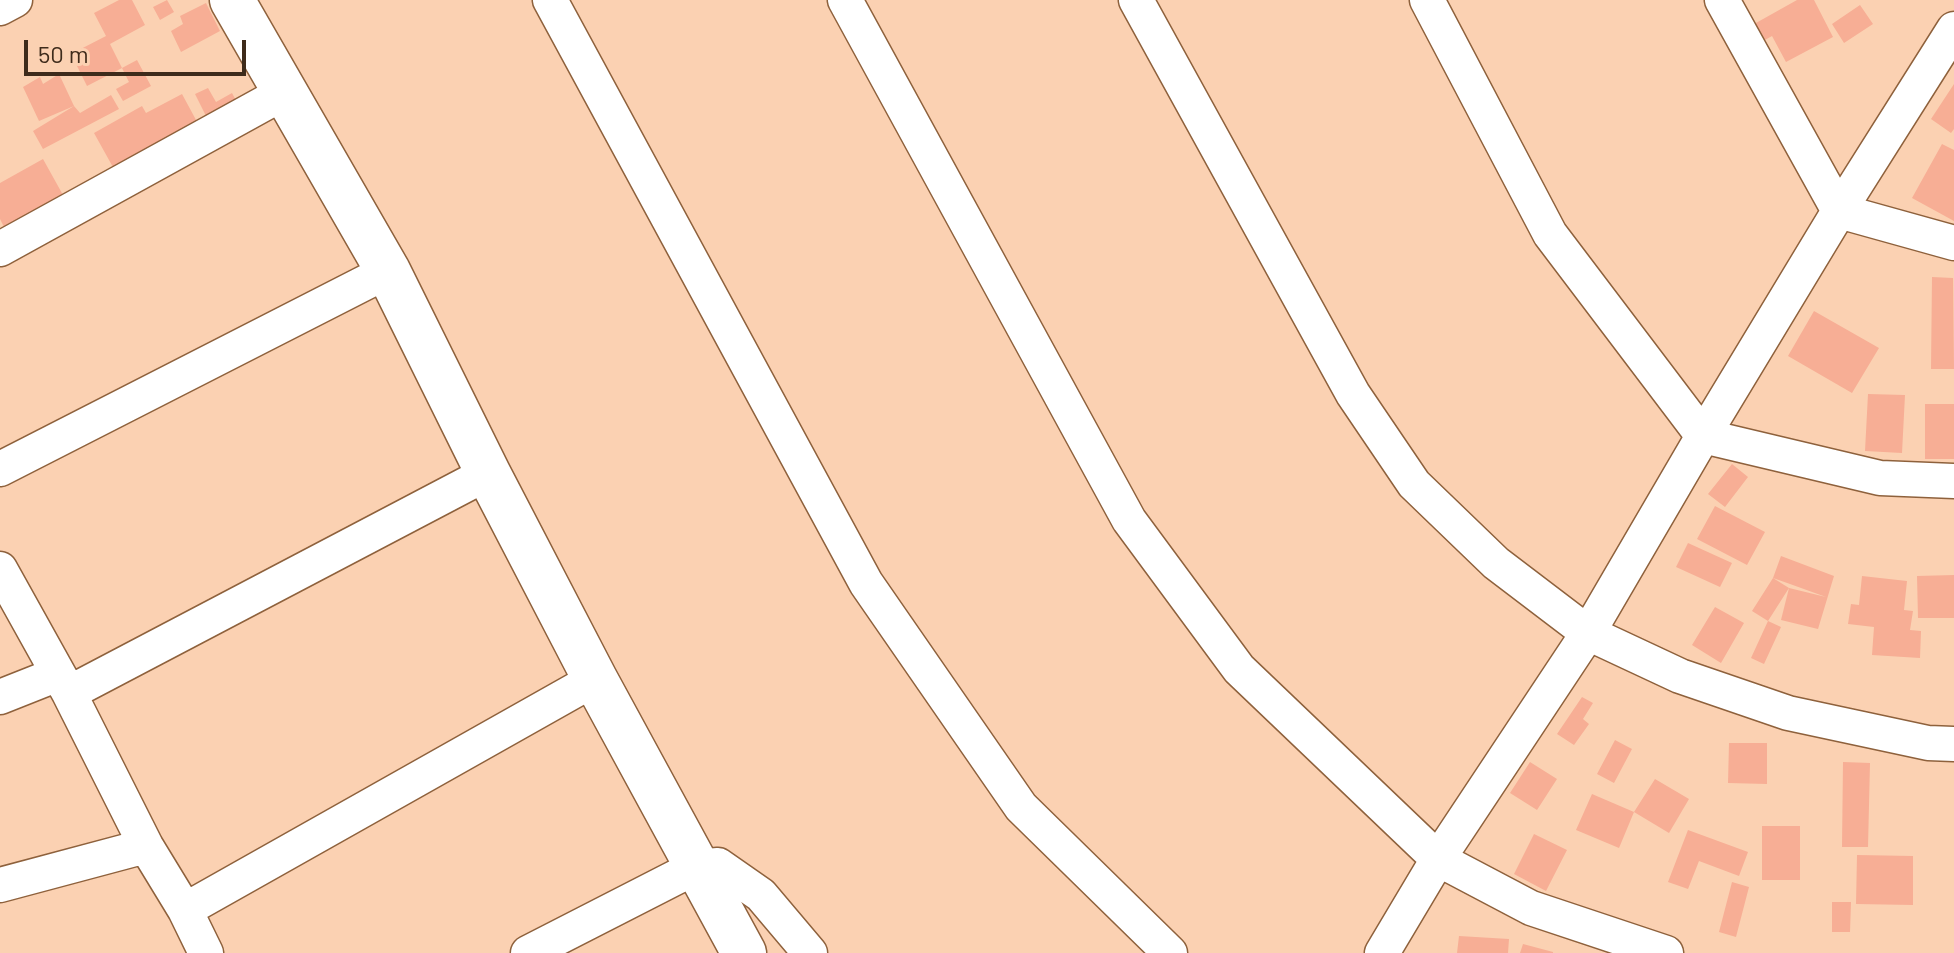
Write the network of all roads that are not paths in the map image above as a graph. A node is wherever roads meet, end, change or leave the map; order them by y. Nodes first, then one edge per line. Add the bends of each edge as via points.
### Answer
1 (15, 0) edge
2 (232, 0) edge
3 (550, 0) edge
4 (845, 0) edge
5 (1136, 0) edge
6 (1427, 0) edge
7 (1722, 0) edge
8 (0, 8) edge
9 (1954, 29) edge
10 (285, 92) junction
11 (1839, 211) junction
12 (1954, 243) edge
13 (0, 249) edge
14 (388, 271) junction
15 (1703, 436) junction
16 (0, 469) edge
17 (488, 473) junction
18 (1954, 481) edge
19 (0, 569) edge
20 (1588, 633) junction
21 (595, 679) junction
22 (64, 684) junction
23 (0, 697) edge
24 (1954, 744) edge
25 (146, 846) junction
26 (1438, 859) junction
27 (696, 867) junction
28 (0, 885) edge
29 (185, 910) junction
30 (206, 953) edge
31 (528, 953) edge
32 (744, 953) edge
33 (810, 953) edge
34 (1170, 953) edge
35 (1382, 953) edge
36 (1666, 953) edge

1 - 8 street
2 - 10 street
3 - 34 street via 866,583 1021,807
4 - 26 street via 1129,520 1239,669
5 - 20 street via 1353,394 1414,484 1496,563
6 - 15 street via 1550,234
7 - 11 street
9 - 11 street
10 - 13 street
10 - 14 street
11 - 12 street
11 - 15 street
14 - 16 street
14 - 17 street
15 - 18 street via 1880,478
15 - 20 street
17 - 21 street
17 - 22 street
19 - 22 street
20 - 24 street via 1680,676 1788,713
20 - 26 street
21 - 27 street
21 - 29 street
22 - 23 street
22 - 25 street
25 - 28 street
25 - 29 street
26 - 35 street
26 - 36 street via 1531,908
27 - 31 street
27 - 32 street
27 - 33 street via 718,865 741,879
29 - 30 street

